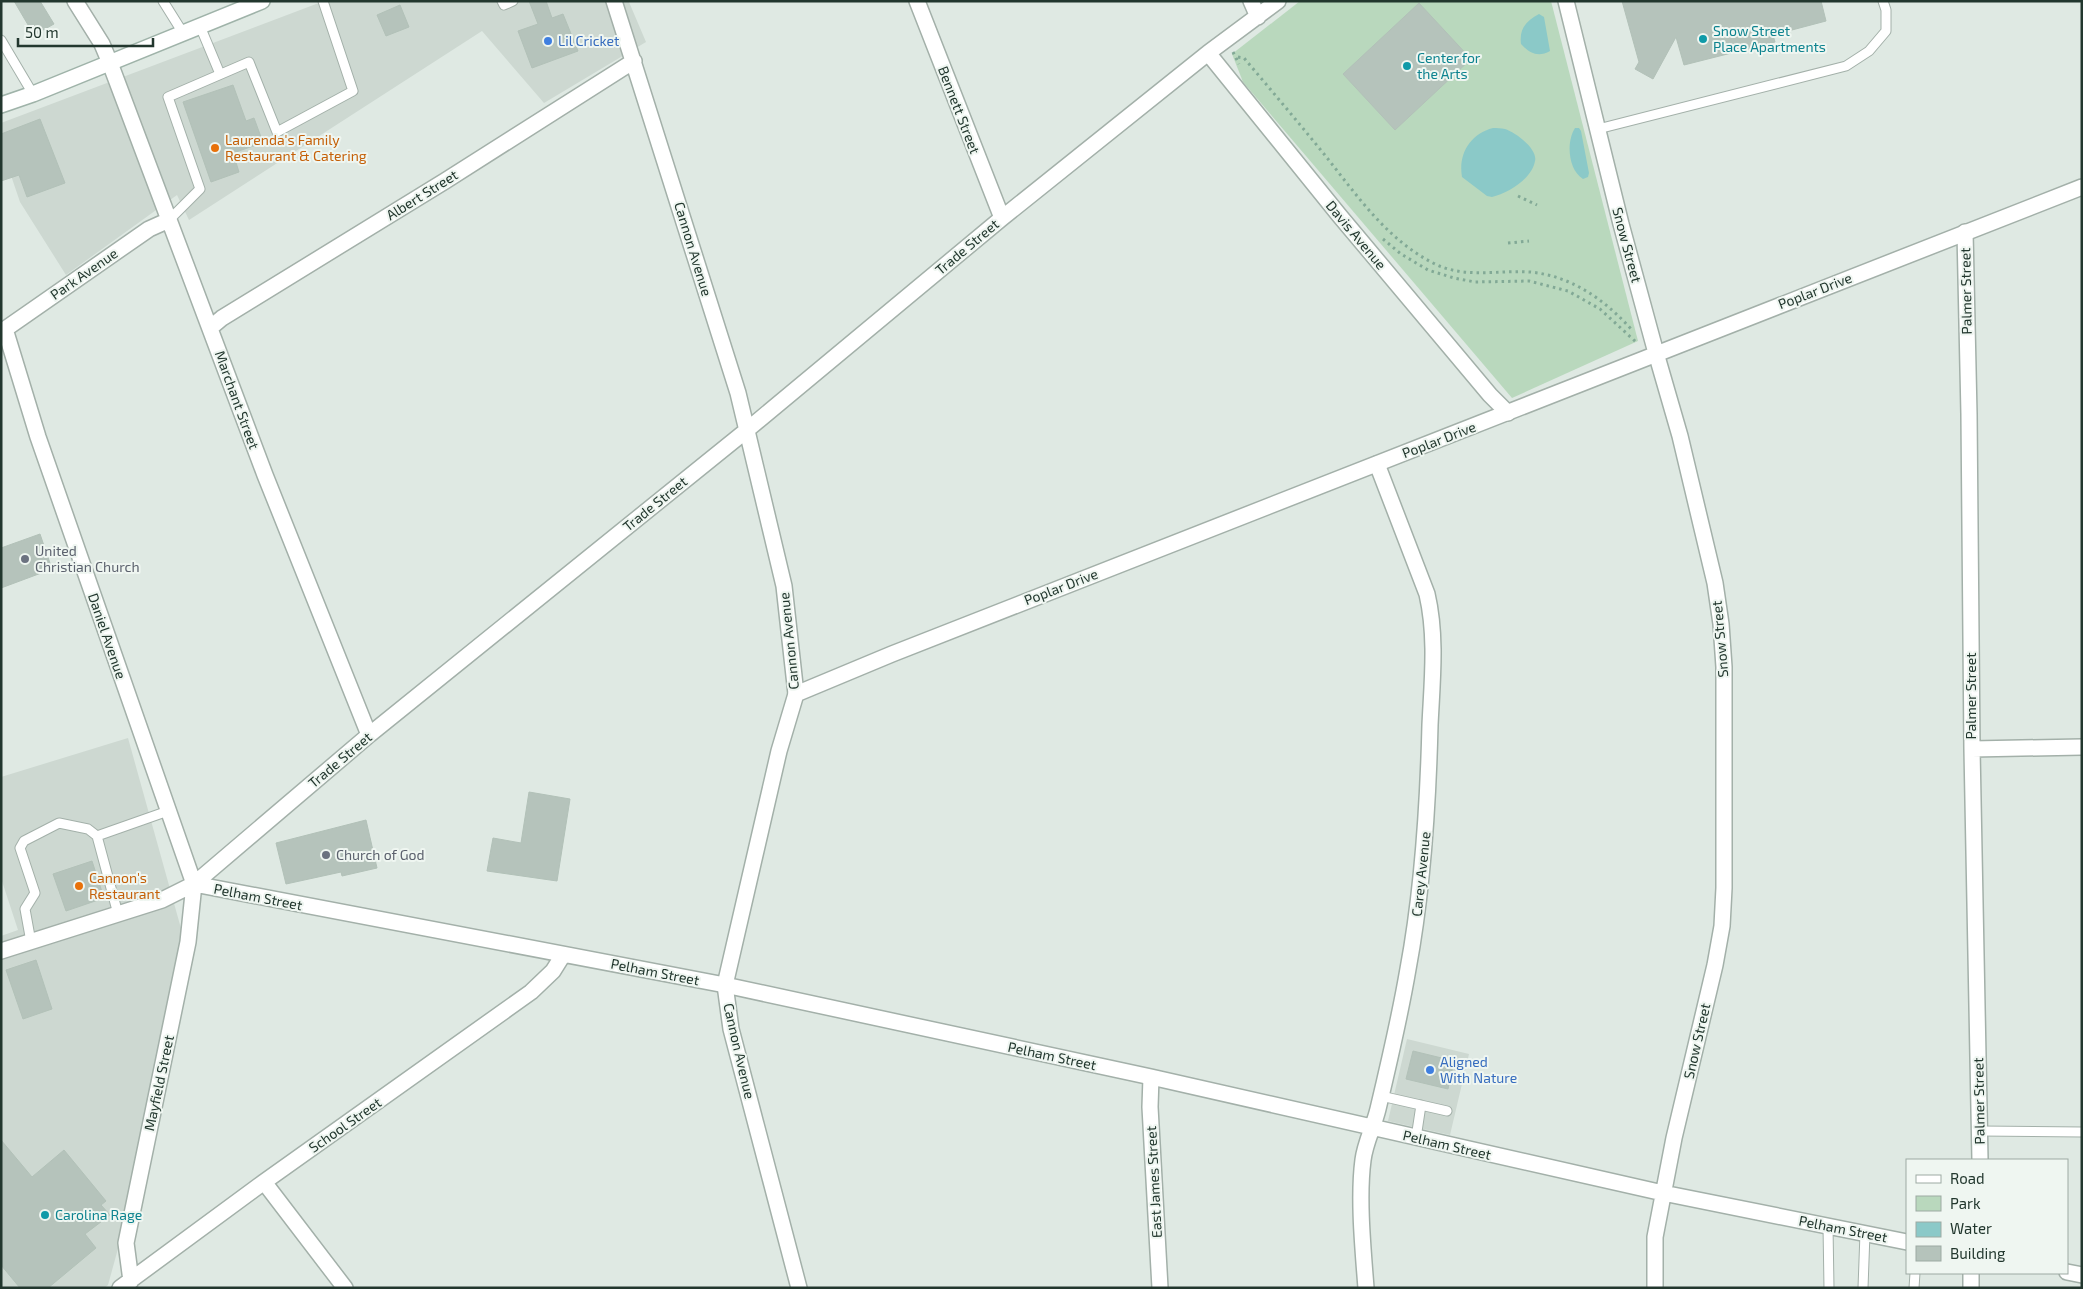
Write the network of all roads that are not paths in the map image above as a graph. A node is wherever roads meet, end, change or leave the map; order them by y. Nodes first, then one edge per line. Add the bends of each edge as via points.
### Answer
1 (75, 1) edge
2 (163, 1) edge
3 (262, 1) edge
4 (323, 1) edge
5 (502, 1) edge
6 (513, 1) edge
7 (614, 1) edge
8 (917, 1) edge
9 (1251, 1) edge
10 (1278, 1) edge
11 (1566, 1) edge
12 (1883, 1) edge
13 (1258, 17) junction
14 (200, 26) junction
15 (183, 33) junction
16 (1, 40) edge
17 (1208, 53) junction
18 (634, 61) junction
19 (110, 63) junction
20 (220, 74) junction
21 (33, 94) junction
22 (1, 105) edge
23 (1598, 129) junction
24 (2082, 187) edge
25 (1002, 218) junction
26 (169, 220) junction
27 (1965, 232) junction
28 (210, 328) junction
29 (3, 331) edge
30 (1656, 354) junction
31 (1508, 413) junction
32 (747, 430) junction
33 (1377, 464) junction
34 (796, 694) junction
35 (369, 735) junction
36 (2082, 747) edge
37 (1972, 749) junction
38 (168, 811) junction
39 (97, 836) junction
40 (194, 884) junction
41 (118, 914) junction
42 (31, 942) junction
43 (1, 951) edge
44 (562, 955) junction
45 (725, 985) junction
46 (1151, 1077) junction
47 (1381, 1096) junction
48 (1420, 1105) junction
49 (1447, 1111) dead end
50 (1373, 1128) junction
51 (1980, 1131) junction
52 (2082, 1132) edge
53 (1416, 1138) junction
54 (1980, 1159) edge
55 (264, 1182) junction
56 (1663, 1193) junction
57 (1828, 1226) junction
58 (1865, 1233) junction
59 (1906, 1242) edge
60 (2068, 1272) edge
61 (1915, 1274) edge
62 (1972, 1274) edge
63 (2082, 1275) edge
64 (126, 1284) edge
65 (345, 1288) edge
66 (799, 1288) edge
67 (1160, 1288) edge
68 (1366, 1288) edge
69 (1655, 1288) edge
70 (1829, 1288) edge
71 (1863, 1288) edge
72 (1914, 1288) edge
73 (1971, 1288) edge

1 - 19 street, Marchant Street
2 - 15 lane
3 - 14 street
4 - 20 lane via 353,91 277,132 249,62
5 - 6 lane via 504,4
7 - 18 street, Cannon Avenue
8 - 25 street, Bennett Street
9 - 13 street
10 - 13 street, Trade Street
11 - 23 street, Snow Street
12 - 23 lane via 1886,31 1869,51 1846,66
13 - 17 street, Trade Street
14 - 15 street
14 - 20 lane
15 - 19 street
16 - 21 lane
17 - 25 street, Trade Street
17 - 31 street, Davis Avenue via 1350,228
18 - 28 street, Albert Street
18 - 32 street, Cannon Avenue
19 - 21 street
19 - 26 street, Marchant Street
20 - 26 lane via 168,97 200,189
21 - 22 street
23 - 30 street, Snow Street
24 - 27 street, Poplar Drive
25 - 32 street, Trade Street
26 - 28 street, Marchant Street
26 - 29 street, Park Avenue via 149,229
27 - 30 street, Poplar Drive
27 - 37 street, Palmer Street
28 - 35 street, Marchant Street
29 - 38 street, Daniel Avenue
30 - 31 street, Poplar Drive
30 - 56 street, Snow Street via 1680,436 1715,583 1724,667 1722,926
31 - 33 street, Poplar Drive
32 - 34 street, Cannon Avenue via 784,586
32 - 35 street, Trade Street
33 - 34 street, Poplar Drive
33 - 47 street, Carey Avenue via 1427,594 1433,632 1420,894
34 - 45 street, Cannon Avenue via 779,751
35 - 40 street, Trade Street
36 - 37 street
37 - 51 street, Palmer Street
38 - 39 lane
38 - 40 street, Daniel Avenue
39 - 41 lane
39 - 42 lane via 88,829 60,824 24,840 20,848 35,893 25,909
40 - 41 street, Trade Street via 162,900
40 - 44 street, Pelham Street
40 - 64 street, Mayfield Street via 188,942 126,1243
41 - 42 street, Trade Street
42 - 43 street, Trade Street
44 - 45 street, Pelham Street
44 - 55 street, School Street via 553,971 531,992
45 - 46 street, Pelham Street
45 - 66 street, Cannon Avenue via 731,1029
46 - 50 street, Pelham Street
46 - 67 street, East James Street
47 - 48 lane
47 - 50 street, Carey Avenue
48 - 49 lane
48 - 53 lane
50 - 53 street, Pelham Street
50 - 68 street, Carey Avenue via 1362,1174
51 - 52 lane
51 - 54 street, Palmer Street
53 - 56 street, Pelham Street
55 - 64 street, School Street
55 - 65 street
56 - 57 street, Pelham Street
56 - 69 street, Snow Street via 1655,1237
57 - 58 street, Pelham Street
57 - 70 lane
58 - 59 street, Pelham Street
58 - 71 lane
60 - 63 street
61 - 72 lane
62 - 73 street

